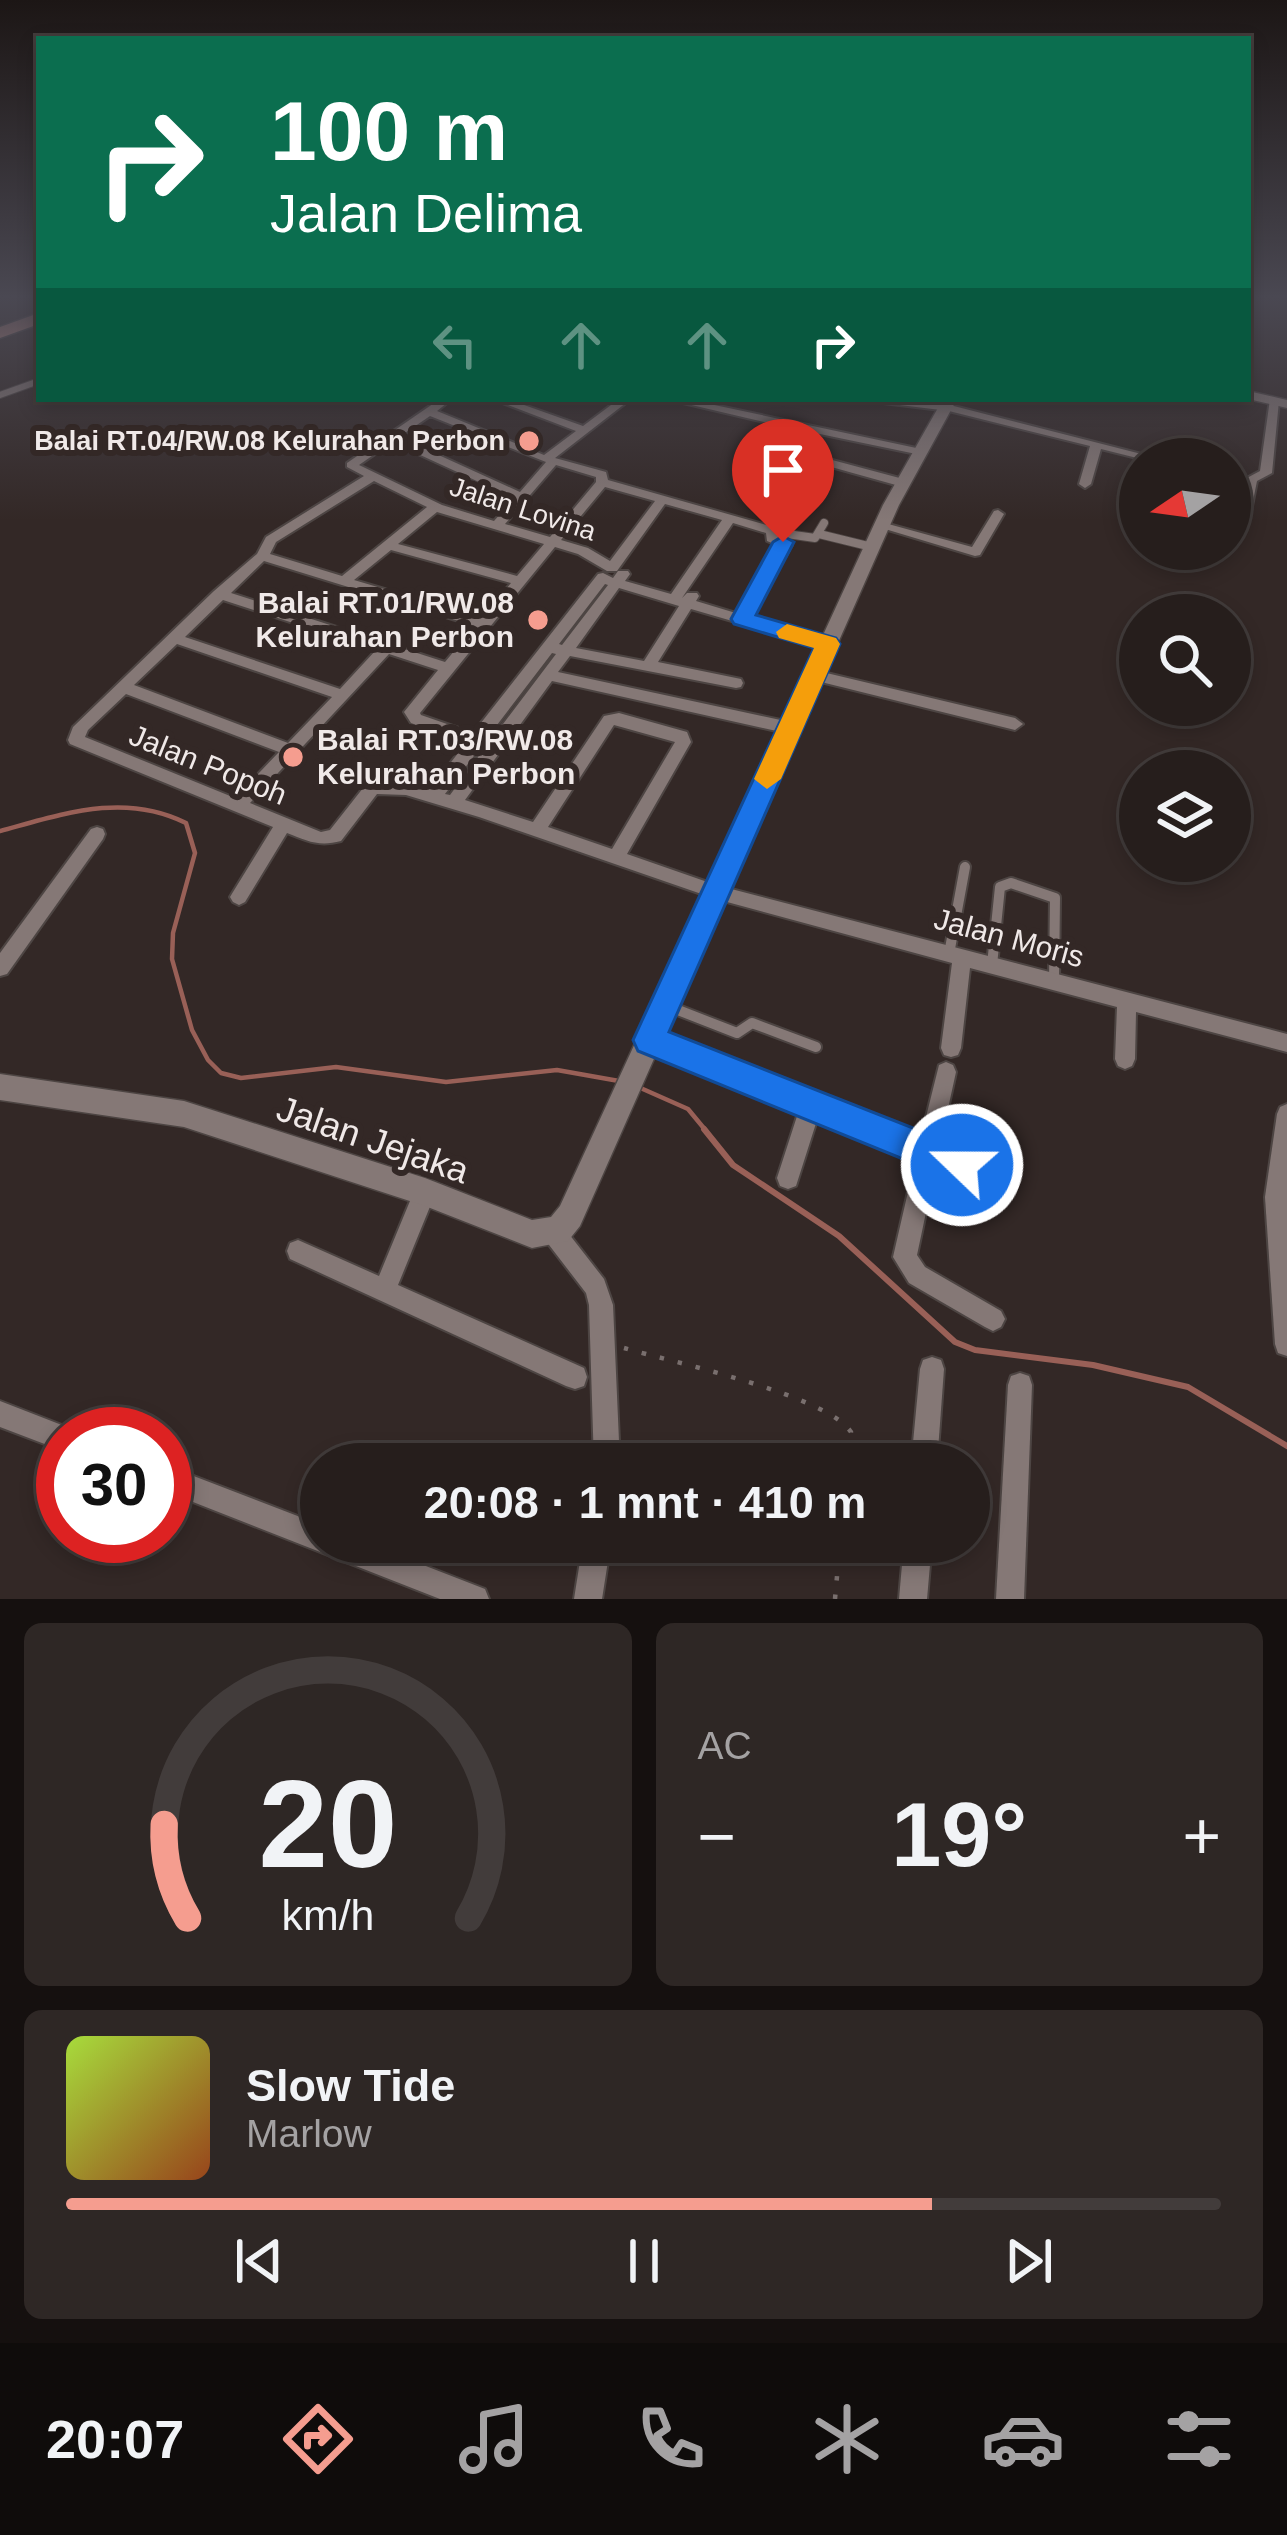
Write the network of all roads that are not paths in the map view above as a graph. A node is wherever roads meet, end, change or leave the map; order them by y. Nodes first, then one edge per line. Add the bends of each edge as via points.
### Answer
1 (36, 382) edge
2 (0, 395) edge
3 (1251, 396) edge
4 (442, 402) edge
5 (505, 402) edge
6 (617, 402) edge
7 (685, 402) edge
8 (911, 402) edge
9 (1281, 402) edge
10 (947, 405) edge
11 (429, 411) junction
12 (788, 424) junction
13 (584, 430) junction
14 (390, 437) junction
15 (1096, 446) junction
16 (1119, 451) edge
17 (921, 452) junction
18 (549, 460) junction
19 (821, 461) dead end
20 (373, 476) junction
21 (1251, 480) edge
22 (602, 482) junction
23 (746, 482) dead end
24 (903, 483) junction
25 (1085, 484) dead end
26 (521, 497) junction
27 (667, 500) junction
28 (435, 507) junction
29 (998, 514) dead end
30 (730, 518) junction
31 (824, 524) dead end
32 (494, 526) junction
33 (881, 526) junction
34 (773, 532) junction
35 (819, 534) junction
36 (553, 542) junction
37 (389, 544) junction
38 (872, 547) junction
39 (262, 556) junction
40 (615, 574) junction
41 (346, 580) junction
42 (520, 581) junction
43 (219, 594) junction
44 (683, 597) junction
45 (744, 615) junction
46 (484, 624) junction
47 (174, 638) junction
48 (829, 641) junction
49 (386, 649) junction
50 (558, 650) junction
51 (447, 668) junction
52 (655, 668) junction
53 (549, 675) junction
54 (814, 675) junction
55 (736, 683) dead end
56 (123, 687) junction
57 (527, 690) junction
58 (627, 692) junction
59 (342, 695) junction
60 (610, 720) junction
61 (1015, 724) dead end
62 (790, 728) junction
63 (477, 741) junction
64 (495, 747) junction
65 (291, 750) junction
66 (433, 797) junction
67 (453, 802) junction
68 (237, 806) junction
69 (283, 825) junction
70 (538, 829) junction
71 (98, 834) dead end
72 (325, 840) joint
73 (617, 856) junction
74 (965, 867) dead end
75 (716, 892) junction
76 (239, 897) dead end
77 (956, 955) junction
78 (992, 965) junction
79 (0, 968) edge
80 (1054, 981) junction
81 (1126, 1000) junction
82 (665, 1005) junction
83 (649, 1040) junction
84 (1287, 1043) edge
85 (816, 1047) dead end
86 (1125, 1060) dead end
87 (0, 1088) edge
88 (811, 1105) junction
89 (1287, 1114) edge
90 (927, 1151) junction
91 (788, 1178) dead end
92 (996, 1178) dead end
93 (425, 1192) junction
94 (554, 1233) junction
95 (298, 1251) dead end
96 (384, 1291) junction
97 (992, 1319) dead end
98 (1287, 1344) edge
99 (932, 1369) dead end
100 (575, 1377) dead end
101 (1020, 1385) dead end
102 (0, 1414) edge
103 (36, 1428) edge
104 (606, 1443) edge
105 (926, 1443) edge
106 (192, 1488) edge
107 (300, 1530) edge
108 (383, 1563) edge
109 (594, 1563) edge
110 (917, 1563) edge
111 (475, 1599) edge
112 (588, 1599) edge
113 (914, 1599) edge
114 (1010, 1599) edge

1 - 2 lane
3 - 9 street
4 - 11 street
5 - 13 street
6 - 13 street
7 - 12 street
8 - 10 street
9 - 21 street via 1266,472
10 - 15 street
10 - 17 street
11 - 14 street
11 - 18 street
12 - 17 street
12 - 23 street
13 - 18 street
14 - 20 street, Jalan Lovina via 351,463
14 - 26 street
15 - 16 street
15 - 25 street
17 - 24 street
18 - 22 street
18 - 26 street
19 - 24 street
20 - 28 street, Jalan Lovina
20 - 39 street via 280,532
22 - 27 street
22 - 36 street
24 - 33 street
26 - 32 street
27 - 30 street
27 - 40 street
28 - 32 street, Jalan Lovina
28 - 37 street
29 - 33 street via 975,551
30 - 34 street
30 - 44 street
31 - 35 lane
32 - 36 street, Jalan Lovina
33 - 38 street
34 - 35 lane
34 - 45 street via 786,545
35 - 38 lane
36 - 40 street, Jalan Lovina via 590,554
36 - 42 street
37 - 41 street
37 - 42 street
38 - 48 street
39 - 41 street
39 - 43 street
40 - 44 street, Jalan Lovina
40 - 50 street
41 - 46 street
42 - 46 street
43 - 47 street
43 - 49 street
44 - 45 street, Jalan Lovina
44 - 52 street via 648,661
45 - 48 street, Jalan Lovina
46 - 51 street
47 - 56 street
47 - 59 street
48 - 54 street
49 - 51 street
49 - 59 street
50 - 52 street
50 - 53 street
50 - 57 street
51 - 63 street via 411,715
52 - 55 street
53 - 57 street
53 - 58 street
54 - 61 street
54 - 62 street
56 - 65 street
56 - 68 street, Jalan Popoh via 74,736
57 - 63 street
57 - 64 street
58 - 60 street
58 - 62 street
59 - 65 street
60 - 70 street
60 - 73 street via 683,742
62 - 75 street
63 - 64 street
63 - 66 street
64 - 67 street
65 - 68 street
66 - 67 street, Jalan Moris
66 - 72 street, Jalan Moris via 373,787
67 - 70 street, Jalan Moris
68 - 69 street, Jalan Popoh
69 - 72 street, Jalan Popoh
69 - 76 street
70 - 73 street, Jalan Moris
71 - 79 street
73 - 75 street, Jalan Moris
74 - 77 lane
75 - 77 street, Jalan Moris
75 - 82 street
77 - 78 street, Jalan Moris
77 - 90 street via 948,1060
78 - 80 street, Jalan Moris
78 - 80 lane via 1000,890 1015,884 1056,901
80 - 81 street, Jalan Moris
81 - 84 street, Jalan Moris
81 - 86 street
82 - 83 street
82 - 85 lane via 737,1033 752,1023
83 - 88 street
83 - 94 street via 570,1216
87 - 93 street, Jalan Jejaka via 184,1114
88 - 90 street
88 - 91 street
89 - 98 street via 1276,1197
90 - 92 street
90 - 97 street via 907,1264
93 - 94 street, Jalan Jejaka via 532,1234
93 - 96 street
94 - 104 street via 596,1287
95 - 96 street
96 - 100 street
99 - 105 street
101 - 114 street
102 - 103 street
106 - 107 street
108 - 111 street
109 - 112 street
110 - 113 street

